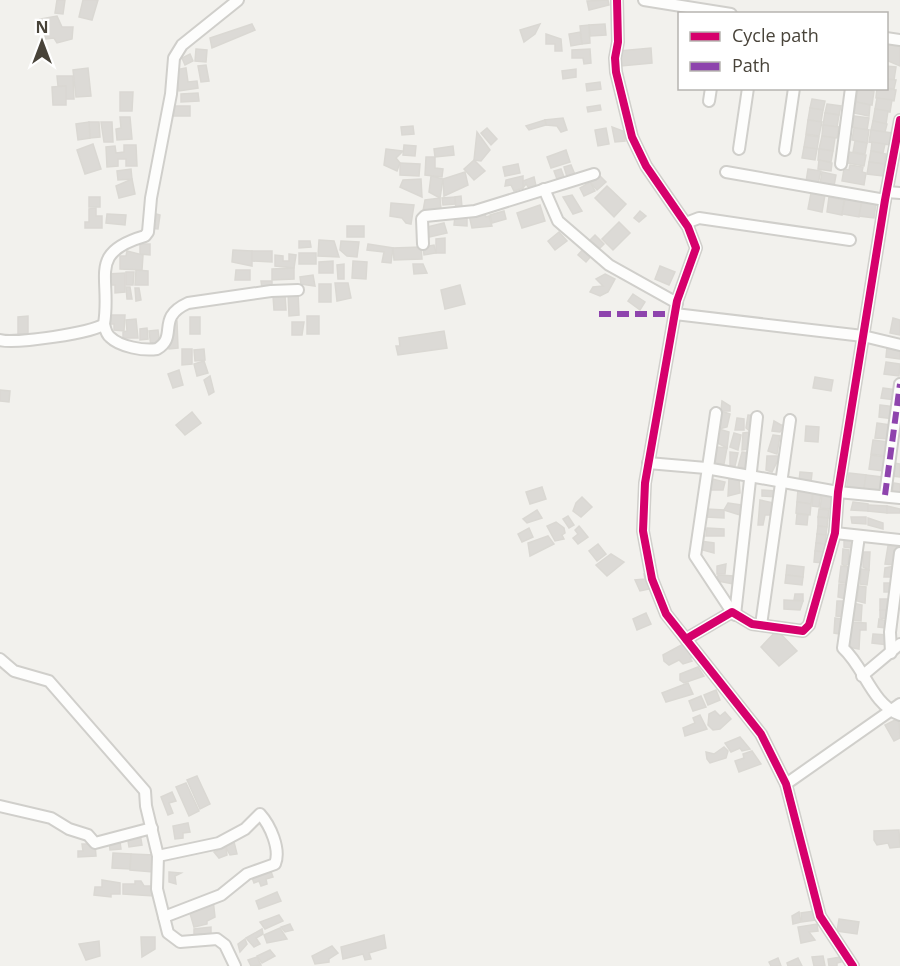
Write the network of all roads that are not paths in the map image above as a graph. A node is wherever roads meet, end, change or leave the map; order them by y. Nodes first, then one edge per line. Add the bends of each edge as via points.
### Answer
1 (238, 0) edge
2 (616, 0) edge
3 (644, 0) edge
4 (719, 12) edge
5 (711, 90) edge
6 (748, 90) edge
7 (794, 90) edge
8 (851, 90) edge
9 (709, 101) dead end
10 (900, 120) edge
11 (739, 149) dead end
12 (785, 150) dead end
13 (841, 164) dead end
14 (726, 172) dead end
15 (594, 174) dead end
16 (544, 189) junction
17 (900, 193) edge
18 (886, 196) junction
19 (686, 223) junction
20 (850, 240) dead end
21 (423, 244) dead end
22 (297, 290) dead end
23 (676, 308) junction
24 (104, 324) junction
25 (863, 336) junction
26 (0, 340) edge
27 (900, 345) edge
28 (900, 384) edge
29 (716, 413) dead end
30 (758, 417) dead end
31 (790, 420) dead end
32 (648, 463) junction
33 (706, 468) junction
34 (752, 477) junction
35 (781, 482) junction
36 (838, 492) junction
37 (885, 495) junction
38 (900, 498) edge
39 (835, 533) junction
40 (859, 536) junction
41 (900, 540) edge
42 (900, 553) edge
43 (734, 614) junction
44 (761, 625) junction
45 (686, 639) junction
46 (900, 644) edge
47 (891, 653) junction
48 (0, 659) edge
49 (862, 676) junction
50 (900, 704) edge
51 (888, 710) junction
52 (900, 715) edge
53 (786, 784) junction
54 (0, 807) edge
55 (152, 828) junction
56 (158, 856) junction
57 (164, 918) junction
58 (235, 966) edge
59 (853, 966) edge

1 - 24 street via 182,45 174,58 148,232 116,246 108,259
2 - 19 street via 616,72 632,137 646,166
3 - 4 street
5 - 9 street
6 - 11 street
7 - 12 street
8 - 13 street
10 - 18 street
14 - 18 street
15 - 16 street
16 - 21 street via 475,211 425,216
16 - 23 street via 558,221 609,265
17 - 18 street
18 - 25 street
19 - 20 street via 699,218
19 - 23 street via 696,248
22 - 24 street via 188,303 170,316 167,339 157,349 132,347 112,339
23 - 25 street
23 - 32 street
24 - 26 street via 93,330 27,341
25 - 27 street
25 - 36 street
28 - 37 street
29 - 33 street
30 - 34 street
31 - 35 street
32 - 33 street
32 - 45 street via 642,516 652,579 660,604
33 - 34 street
33 - 43 street via 695,556
34 - 35 street
34 - 43 street
35 - 36 street
35 - 44 street
36 - 37 street
36 - 39 street
37 - 38 street
39 - 40 street
39 - 44 street via 807,630
40 - 41 street
40 - 49 street via 843,648
42 - 47 street
43 - 44 street
43 - 45 street
45 - 53 street via 761,734
46 - 47 street
47 - 49 street
48 - 55 street via 14,671 49,681 62,695 145,791
49 - 51 street
50 - 51 street
51 - 52 street
51 - 53 street
53 - 59 street via 820,916
54 - 55 street via 51,818 88,835 94,843
55 - 56 street
56 - 57 street via 156,877
56 - 57 street via 219,843 245,829 260,814 276,850 275,864 247,874 221,895
57 - 58 street via 174,940 221,941

